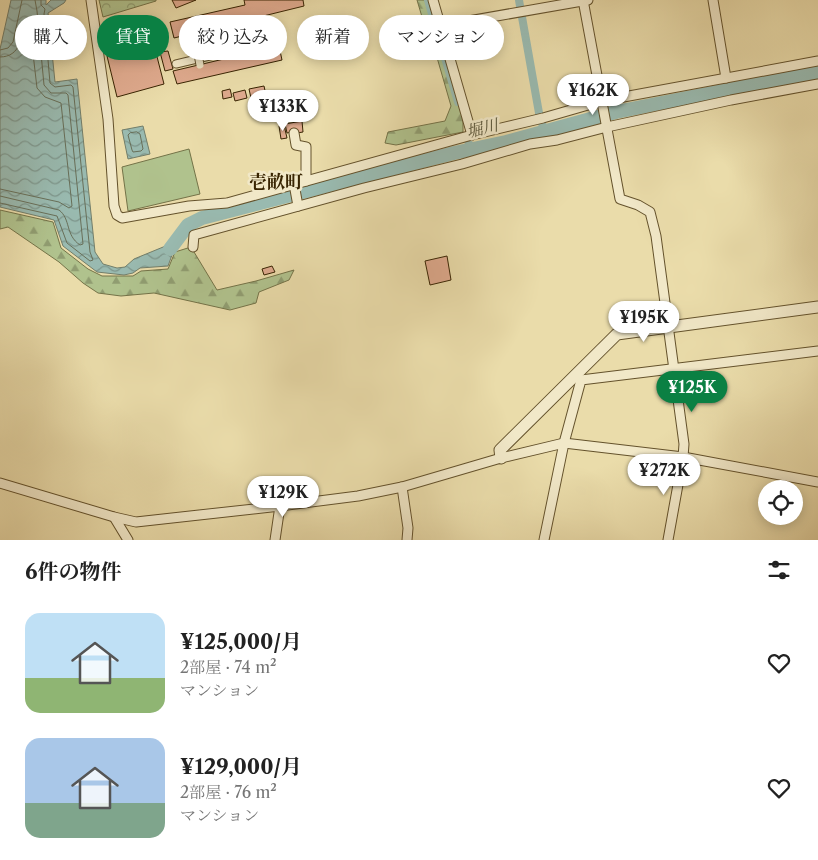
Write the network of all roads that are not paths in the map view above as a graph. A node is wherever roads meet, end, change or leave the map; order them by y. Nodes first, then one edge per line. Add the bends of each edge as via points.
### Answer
1 (91, 0) edge
2 (432, 0) edge
3 (585, 0) edge
4 (713, 0) edge
5 (437, 15) edge
6 (501, 15) edge
7 (193, 60) edge
8 (199, 60) edge
9 (450, 60) edge
10 (818, 61) edge
11 (176, 64) dead end
12 (200, 65) dead end
13 (726, 78) junction
14 (818, 84) edge
15 (602, 101) junction
16 (607, 127) junction
17 (294, 134) dead end
18 (472, 135) junction
19 (306, 181) junction
20 (294, 184) junction
21 (298, 206) junction
22 (193, 247) dead end
23 (818, 307) edge
24 (667, 326) junction
25 (818, 351) edge
26 (675, 370) junction
27 (564, 443) junction
28 (683, 457) junction
29 (501, 458) junction
30 (818, 482) edge
31 (0, 483) edge
32 (402, 487) junction
33 (280, 506) junction
34 (114, 517) junction
35 (128, 540) edge
36 (275, 540) edge
37 (407, 540) edge
38 (544, 540) edge
39 (668, 540) edge

1 - 20 street via 108,119 114,206 119,217 227,203
2 - 5 street
3 - 6 street
3 - 15 street
4 - 13 street
7 - 11 street
8 - 12 street, bridge
9 - 18 street
10 - 13 street
13 - 15 street
14 - 16 street
15 - 16 street
15 - 18 street
16 - 21 street via 530,144
16 - 24 street via 620,199 650,212
17 - 19 street via 296,145 306,147
18 - 19 street
19 - 20 street
20 - 21 street
21 - 22 street via 194,235
23 - 24 street
24 - 26 street
24 - 29 street via 617,334 500,450
25 - 26 street
26 - 27 street via 582,380
26 - 28 street
27 - 28 street
27 - 29 street
27 - 38 street
28 - 30 street
28 - 39 street
29 - 32 street
31 - 34 street
32 - 33 street
32 - 37 street
33 - 34 street via 136,522
33 - 36 street
34 - 35 street

